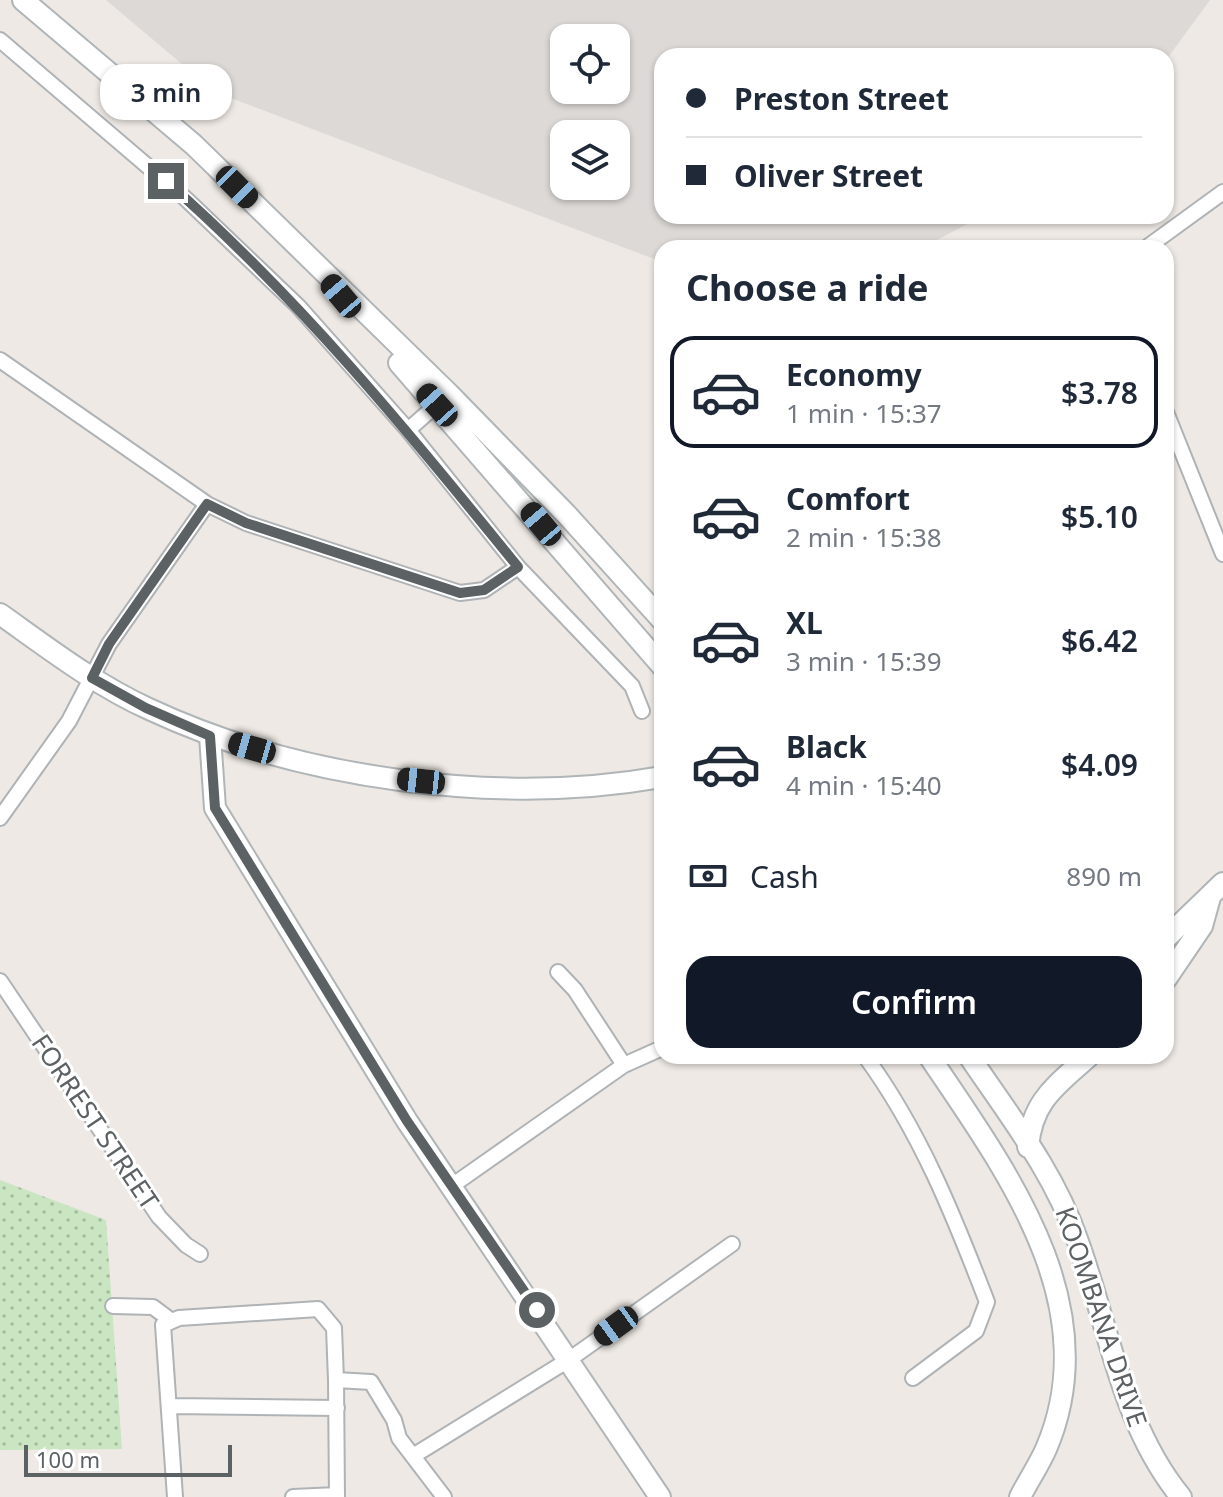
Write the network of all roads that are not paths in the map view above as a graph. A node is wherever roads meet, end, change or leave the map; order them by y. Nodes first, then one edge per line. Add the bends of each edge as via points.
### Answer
1 (23, 0) edge
2 (0, 40) edge
3 (1223, 192) edge
4 (1157, 240) edge
5 (0, 360) edge
6 (443, 400) junction
7 (408, 430) junction
8 (1174, 432) edge
9 (207, 504) junction
10 (1223, 554) edge
11 (518, 567) junction
12 (654, 611) edge
13 (0, 614) edge
14 (654, 656) edge
15 (92, 678) junction
16 (642, 711) dead end
17 (210, 736) junction
18 (654, 778) edge
19 (0, 818) edge
20 (1216, 890) edge
21 (1174, 930) edge
22 (1174, 967) edge
23 (558, 972) dead end
24 (0, 981) edge
25 (654, 1052) edge
26 (871, 1064) edge
27 (936, 1064) edge
28 (967, 1064) edge
29 (980, 1064) edge
30 (1081, 1064) edge
31 (624, 1065) junction
32 (944, 1079) junction
33 (1028, 1147) junction
34 (453, 1185) junction
35 (732, 1244) dead end
36 (200, 1254) dead end
37 (113, 1306) dead end
38 (169, 1319) junction
39 (570, 1359) junction
40 (913, 1378) dead end
41 (336, 1380) junction
42 (171, 1406) junction
43 (337, 1408) junction
44 (413, 1456) junction
45 (337, 1496) edge
46 (175, 1497) edge
47 (293, 1497) edge
48 (444, 1497) edge
49 (660, 1497) edge
50 (1020, 1497) edge
51 (1181, 1497) edge

1 - 6 main road via 194,145
2 - 7 street via 186,199 298,306
3 - 4 street
5 - 9 street
6 - 7 street
6 - 12 main road via 567,515
6 - 14 main road
7 - 11 street
8 - 10 street
9 - 11 street via 246,523 460,593 484,590
9 - 15 street via 109,644
11 - 16 street via 632,686
13 - 15 main road
15 - 17 main road
15 - 19 street via 69,721
17 - 18 main road via 333,769 452,784 580,785
17 - 34 main road via 215,808 407,1121
20 - 21 main road
20 - 22 main road via 1202,926
23 - 31 street
24 - 36 street, FORREST STREET via 159,1217
25 - 31 street
26 - 40 street via 929,1162 987,1302 976,1331
27 - 32 main road, KOOMBANA DRIVE
28 - 32 main road
29 - 33 main road, KOOMBANA DRIVE
30 - 33 main road via 1041,1102
31 - 34 street
32 - 50 main road, KOOMBANA DRIVE via 1026,1206 1047,1253 1064,1333 1061,1394 1047,1448
33 - 51 main road, KOOMBANA DRIVE via 1058,1192 1077,1238 1133,1413
34 - 39 main road
35 - 39 street
37 - 38 street via 153,1307
38 - 41 street via 318,1309 334,1328
38 - 42 street via 162,1335
39 - 44 street
39 - 49 main road
41 - 43 street
41 - 44 street via 371,1382
42 - 43 street
42 - 46 street
43 - 45 street
44 - 48 street
45 - 47 street

